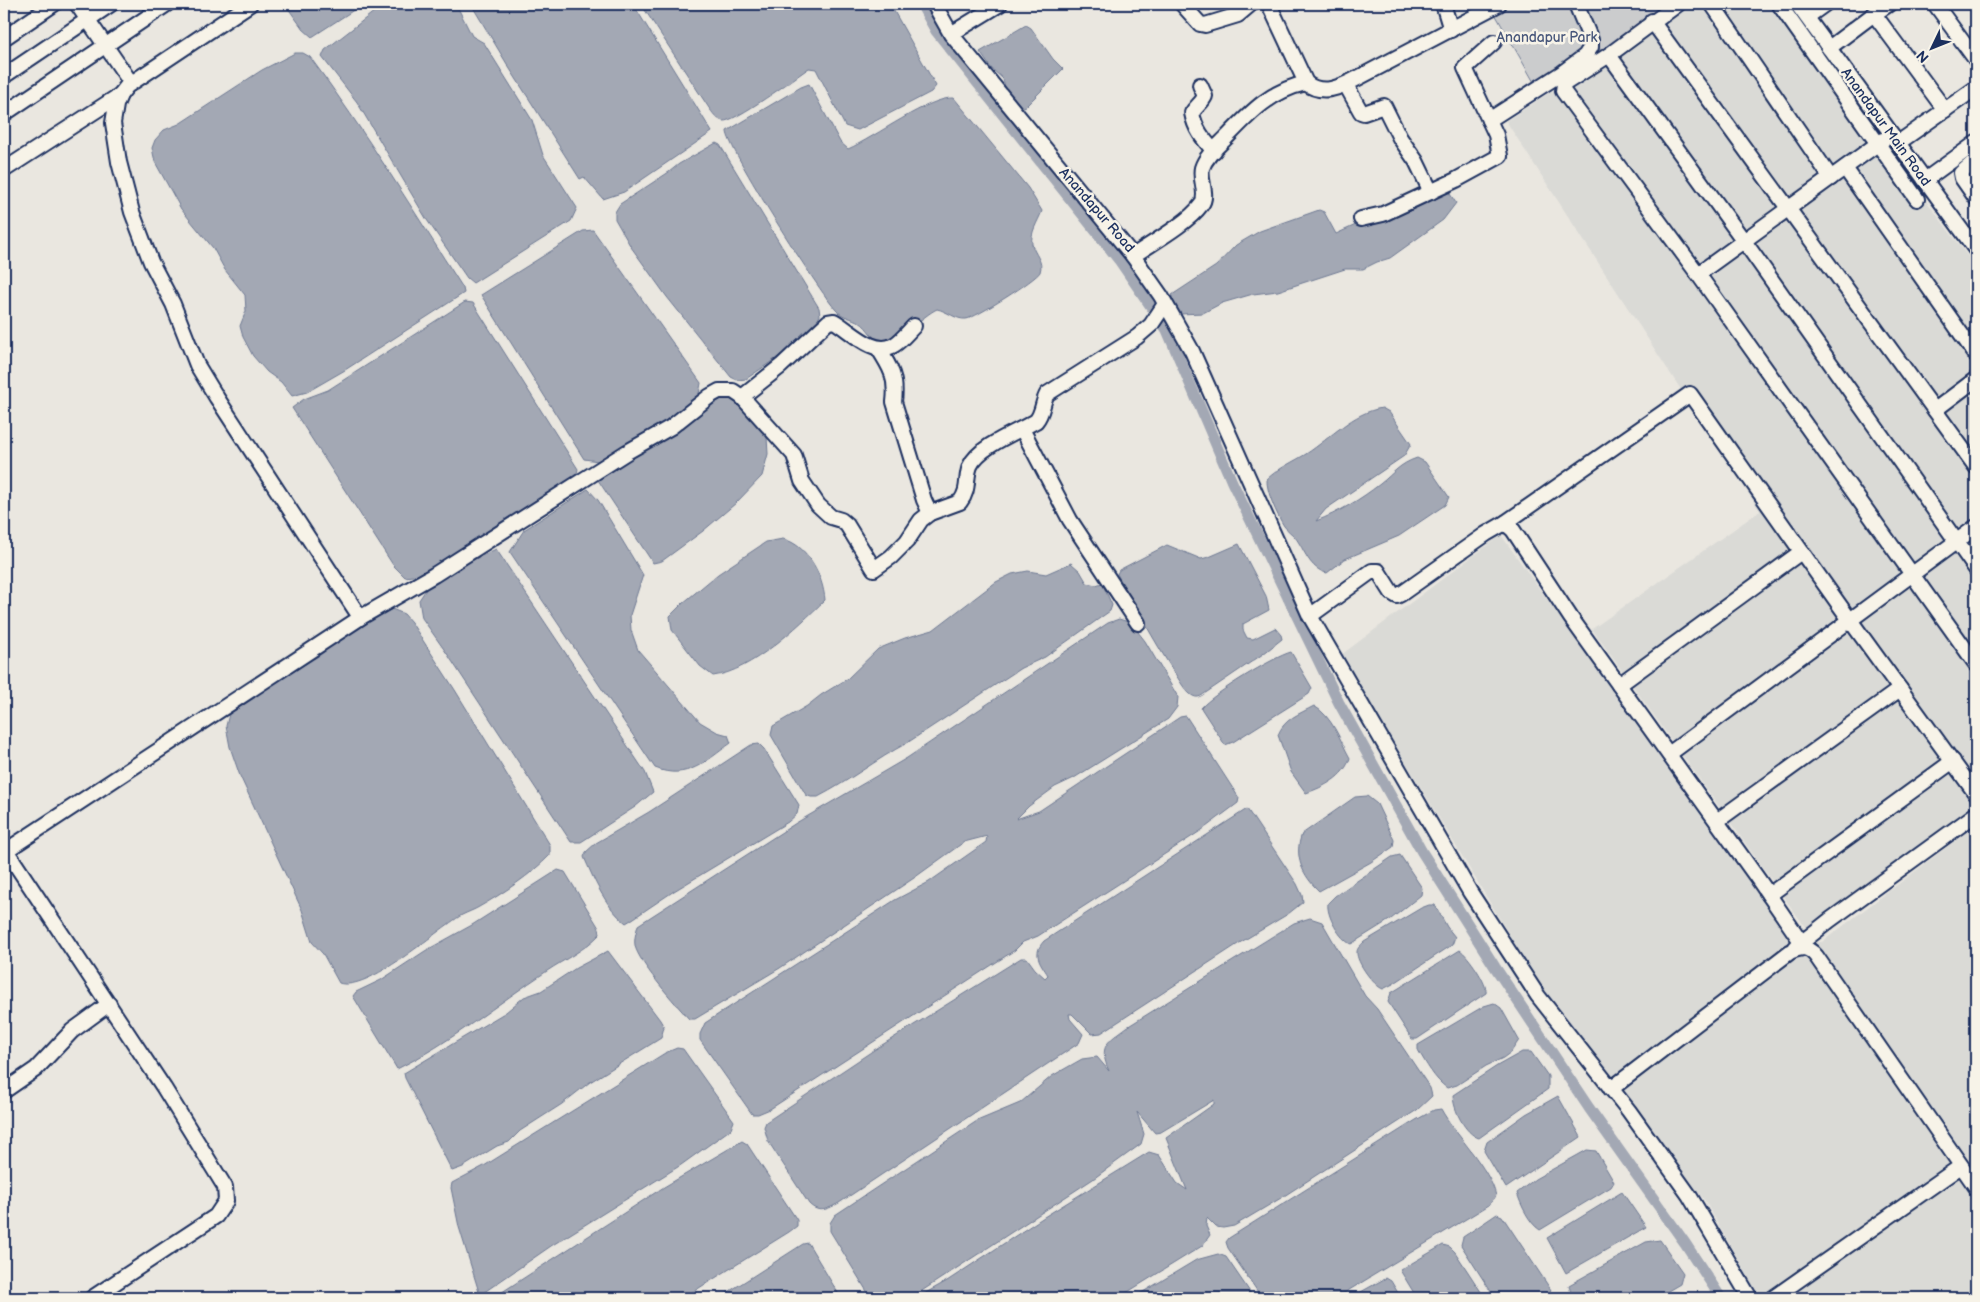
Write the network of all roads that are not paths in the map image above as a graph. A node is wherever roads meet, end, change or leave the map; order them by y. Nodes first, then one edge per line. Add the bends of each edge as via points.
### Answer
1 (54, 4) edge
2 (77, 4) edge
3 (111, 4) edge
4 (167, 4) edge
5 (250, 4) edge
6 (934, 4) edge
7 (1000, 4) edge
8 (1182, 4) edge
9 (1251, 4) edge
10 (1270, 4) edge
11 (1443, 4) edge
12 (1499, 4) edge
13 (1576, 4) edge
14 (1678, 4) edge
15 (1712, 4) edge
16 (1780, 4) edge
17 (1797, 4) edge
18 (1825, 4) edge
19 (1889, 4) edge
20 (1935, 4) edge
21 (1874, 14) junction
22 (1807, 17) junction
23 (88, 20) junction
24 (1652, 21) junction
25 (1451, 30) junction
26 (951, 34) junction
27 (4, 38) edge
28 (1494, 42) dead end
29 (105, 47) junction
30 (1829, 48) junction
31 (1609, 55) junction
32 (1976, 60) edge
33 (4, 76) edge
34 (130, 83) junction
35 (1306, 83) junction
36 (1200, 85) dead end
37 (1346, 85) junction
38 (1976, 88) edge
39 (120, 95) junction
40 (1945, 110) junction
41 (4, 114) edge
42 (1489, 120) junction
43 (1894, 138) junction
44 (1976, 143) edge
45 (1877, 144) junction
46 (1214, 151) junction
47 (1976, 160) edge
48 (1845, 168) junction
49 (4, 170) edge
50 (1831, 178) junction
51 (1925, 180) junction
52 (1431, 192) junction
53 (1976, 198) edge
54 (1917, 199) dead end
55 (1788, 208) junction
56 (1361, 219) dead end
57 (1744, 241) junction
58 (1976, 250) edge
59 (1133, 256) junction
60 (1698, 274) junction
61 (1162, 308) junction
62 (914, 326) dead end
63 (878, 348) junction
64 (1976, 355) edge
65 (1976, 380) edge
66 (742, 397) junction
67 (1935, 410) junction
68 (1022, 429) junction
69 (1976, 467) edge
70 (930, 513) junction
71 (1505, 523) junction
72 (1976, 527) edge
73 (1956, 542) junction
74 (1802, 552) junction
75 (1976, 569) edge
76 (1912, 574) junction
77 (1310, 616) junction
78 (360, 617) junction
79 (1850, 620) junction
80 (1138, 623) dead end
81 (1976, 664) edge
82 (1619, 685) junction
83 (1900, 689) junction
84 (1669, 754) junction
85 (1953, 762) junction
86 (1976, 794) edge
87 (1976, 814) edge
88 (1717, 821) junction
89 (5, 850) edge
90 (1769, 895) junction
91 (1802, 943) junction
92 (1790, 952) junction
93 (109, 1004) junction
94 (1611, 1090) junction
95 (4, 1092) edge
96 (1961, 1166) junction
97 (1976, 1187) edge
98 (92, 1298) edge
99 (1750, 1298) edge
100 (1773, 1298) edge

1 - 27 street
2 - 23 street
3 - 23 street
4 - 29 street
5 - 34 street
6 - 26 street, Anandapur Road
7 - 26 street
8 - 9 street via 1200,24 1205,25 1238,15
10 - 35 street
11 - 25 street
12 - 25 street
13 - 42 street via 1591,40 1588,52 1562,73
14 - 24 street
15 - 50 street
16 - 45 street
17 - 22 street, Anandapur Main Road
18 - 22 street
19 - 21 street
20 - 32 street
21 - 30 street
21 - 40 street
22 - 30 street, Anandapur Main Road
23 - 29 street
23 - 33 street
24 - 31 street
24 - 55 street
25 - 37 street
26 - 59 street, Anandapur Road
28 - 42 street via 1465,68
29 - 34 street
29 - 41 street
30 - 43 street, Anandapur Main Road
31 - 57 street
31 - 60 street via 1564,84 1563,92
34 - 39 street
35 - 37 street via 1324,90
35 - 46 street, Anandapur Road via 1293,86 1255,107
36 - 46 street via 1205,96 1192,113 1200,136
37 - 52 street via 1361,112 1384,106
38 - 40 street
39 - 49 street
39 - 78 street via 113,123 132,212 197,365
40 - 43 street
42 - 52 street via 1500,156
43 - 45 street
43 - 51 street, Anandapur Main Road
44 - 51 street
45 - 48 street
45 - 54 street
46 - 59 street, Anandapur Road via 1201,174 1202,204
47 - 53 street via 1961,173
48 - 50 street
48 - 64 street
50 - 55 street
51 - 58 street, Anandapur Main Road
52 - 56 street via 1383,214
55 - 57 street
55 - 67 street
57 - 60 street
57 - 73 street
59 - 61 street via 1162,296
60 - 76 street
61 - 68 street via 1151,325 1125,345 1047,394 1042,415
61 - 77 street via 1192,350
62 - 63 street via 895,345
63 - 66 street via 834,322 828,322
63 - 70 street via 894,374 894,402
65 - 67 street
66 - 70 street via 794,455 802,481 818,505 847,525 874,568 891,557
66 - 78 street via 727,390 710,396 671,427
67 - 69 street
68 - 70 street via 975,456 969,468 967,489 960,502
68 - 80 street via 1070,520
71 - 74 street via 1690,394
71 - 77 street via 1397,596 1378,571 1372,571
71 - 82 street via 1513,530
72 - 73 street
73 - 75 street
73 - 76 street
74 - 79 street
74 - 82 street
76 - 79 street
76 - 81 street
77 - 94 street via 1470,892 1538,996
78 - 89 street
79 - 83 street
79 - 84 street
82 - 84 street
83 - 85 street
83 - 88 street
84 - 88 street
85 - 86 street
85 - 90 street
87 - 91 street
88 - 90 street
89 - 93 street
90 - 91 street
91 - 92 street
92 - 94 street
92 - 96 street via 1805,948 1816,956
93 - 95 street via 72,1031 36,1069
93 - 98 street via 225,1187 226,1201 216,1216
94 - 99 street via 1689,1195
96 - 97 street
96 - 100 street

